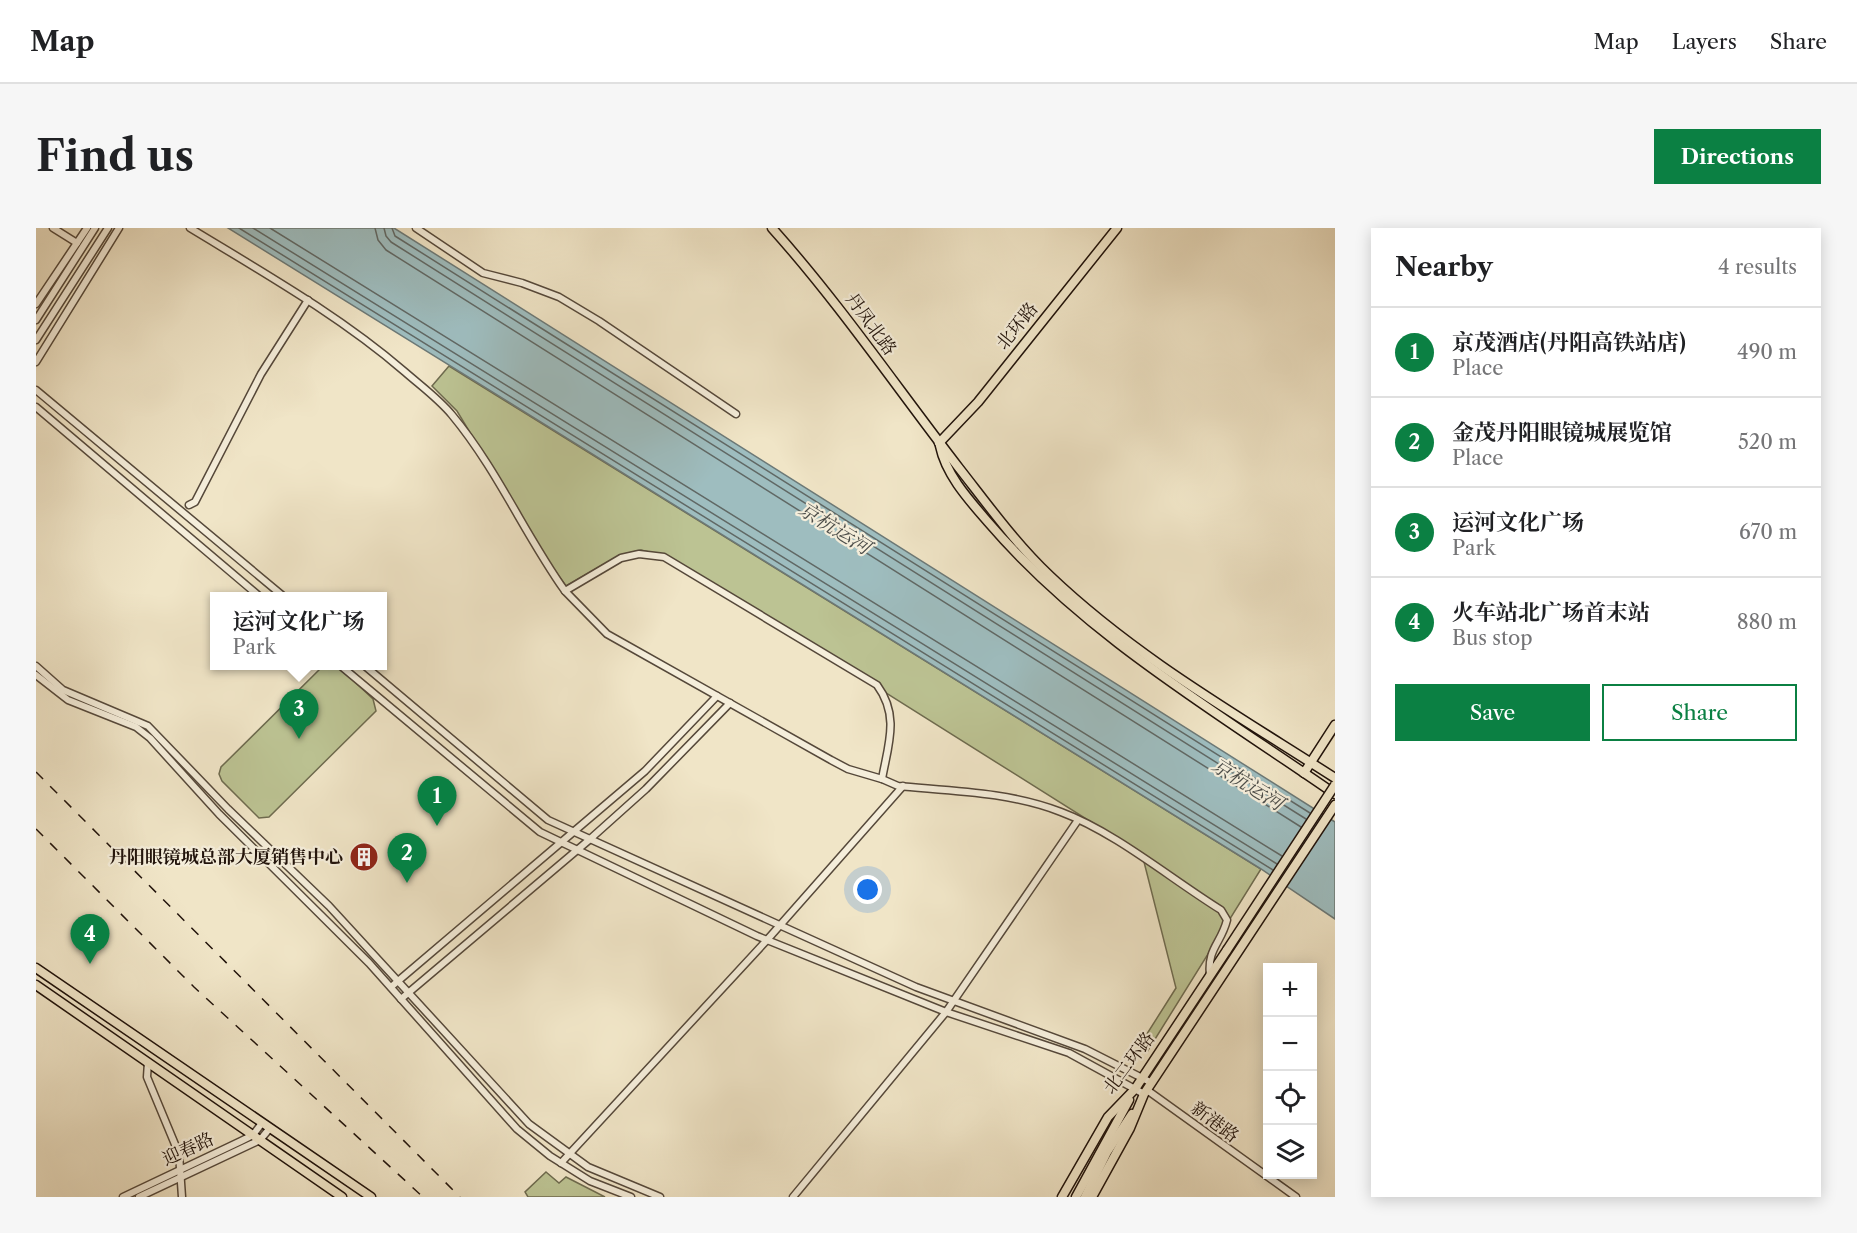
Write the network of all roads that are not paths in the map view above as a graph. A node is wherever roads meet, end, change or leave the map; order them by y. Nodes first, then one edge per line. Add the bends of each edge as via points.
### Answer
1 (53, 228) edge
2 (87, 228) edge
3 (95, 228) edge
4 (108, 228) edge
5 (119, 228) edge
6 (190, 228) edge
7 (417, 228) edge
8 (772, 228) edge
9 (1117, 228) edge
10 (77, 243) junction
11 (39, 295) edge
12 (308, 300) junction
13 (36, 304) edge
14 (37, 319) edge
15 (36, 340) edge
16 (36, 362) edge
17 (36, 390) edge
18 (36, 407) edge
19 (736, 414) dead end
20 (939, 443) junction
21 (189, 505) dead end
22 (566, 591) junction
23 (253, 592) edge
24 (277, 592) edge
25 (36, 666) edge
26 (346, 670) edge
27 (370, 670) edge
28 (36, 675) edge
29 (717, 696) junction
30 (730, 703) junction
31 (1335, 725) edge
32 (1311, 763) junction
33 (1304, 773) junction
34 (1335, 778) edge
35 (882, 779) junction
36 (1335, 785) edge
37 (903, 786) junction
38 (1335, 794) edge
39 (1335, 805) edge
40 (1077, 820) junction
41 (574, 832) junction
42 (589, 840) junction
43 (562, 842) junction
44 (578, 850) junction
45 (780, 925) junction
46 (767, 940) junction
47 (36, 968) edge
48 (1210, 976) junction
49 (399, 980) junction
50 (36, 985) edge
51 (391, 987) junction
52 (409, 992) junction
53 (401, 999) junction
54 (953, 1000) junction
55 (946, 1012) junction
56 (148, 1062) junction
57 (1142, 1078) junction
58 (1135, 1089) junction
59 (1148, 1089) junction
60 (262, 1123) junction
61 (270, 1128) junction
62 (257, 1137) junction
63 (568, 1153) junction
64 (561, 1163) junction
65 (180, 1170) junction
66 (181, 1177) junction
67 (123, 1197) edge
68 (139, 1197) edge
69 (182, 1197) edge
70 (342, 1197) edge
71 (372, 1197) edge
72 (631, 1197) edge
73 (660, 1197) edge
74 (793, 1197) edge
75 (1062, 1197) edge
76 (1076, 1197) edge
77 (1085, 1197) edge
78 (1092, 1197) edge
79 (1296, 1197) edge

1 - 10 street
2 - 10 street
3 - 14 street
4 - 15 street
5 - 16 street
6 - 12 street
7 - 19 street via 483,273 559,297
8 - 20 main road, 丹凤北路 via 819,280
9 - 20 main road, 北环路 via 978,402
10 - 11 street
11 - 13 street
12 - 21 street via 261,374 195,502
12 - 22 street via 377,347 444,405 490,469 545,564
17 - 24 street
18 - 23 street
20 - 32 main road via 1048,575 1163,668
20 - 33 main road via 944,463 974,506 1051,588 1132,656
22 - 29 street via 607,634
22 - 35 street via 621,558 639,554 664,557 696,574 877,685 890,707 892,720
25 - 49 street via 63,690 148,726
26 - 43 street via 540,832
27 - 41 street via 548,820
28 - 51 street via 68,700 143,732
29 - 30 street
29 - 41 street via 645,771
30 - 35 street via 848,769
30 - 42 street via 646,789
31 - 32 main road
32 - 33 main road
32 - 34 main road
33 - 38 main road
35 - 37 street
36 - 48 main road, 北二环路, bridge
37 - 40 street via 1017,799
37 - 45 street
39 - 59 main road, 北二环路
40 - 48 street via 1221,910 1227,920 1211,951
40 - 54 street
41 - 42 street
41 - 43 street
42 - 44 street
42 - 45 street
43 - 44 street
43 - 49 street
44 - 46 street
44 - 52 street
45 - 46 street
45 - 54 street
46 - 55 street
46 - 63 street
47 - 60 main road
48 - 57 main road, 北二环路
49 - 51 street
49 - 52 street
50 - 56 main road
51 - 53 street
52 - 53 street
52 - 63 street via 529,1124
53 - 64 street via 498,1111
54 - 55 street
54 - 57 street via 1085,1049
55 - 58 street via 1069,1053
55 - 74 street
56 - 62 main road
56 - 65 street via 147,1077 179,1155
57 - 58 main road, 北二环路
57 - 59 street
58 - 59 street
58 - 75 main road, 北二环路 via 1108,1117
58 - 76 main road
59 - 77 main road via 1107,1152
59 - 78 main road, 北二环路
59 - 79 street, 新港路
60 - 61 main road
60 - 62 street, 迎春路
61 - 62 street, 迎春路
61 - 71 main road
62 - 65 street, 迎春路
62 - 66 street, 迎春路
62 - 70 main road
63 - 64 street
63 - 73 street via 588,1167
64 - 72 street via 590,1181
65 - 66 street
65 - 67 street, 迎春路
66 - 68 street, 迎春路
66 - 69 street

